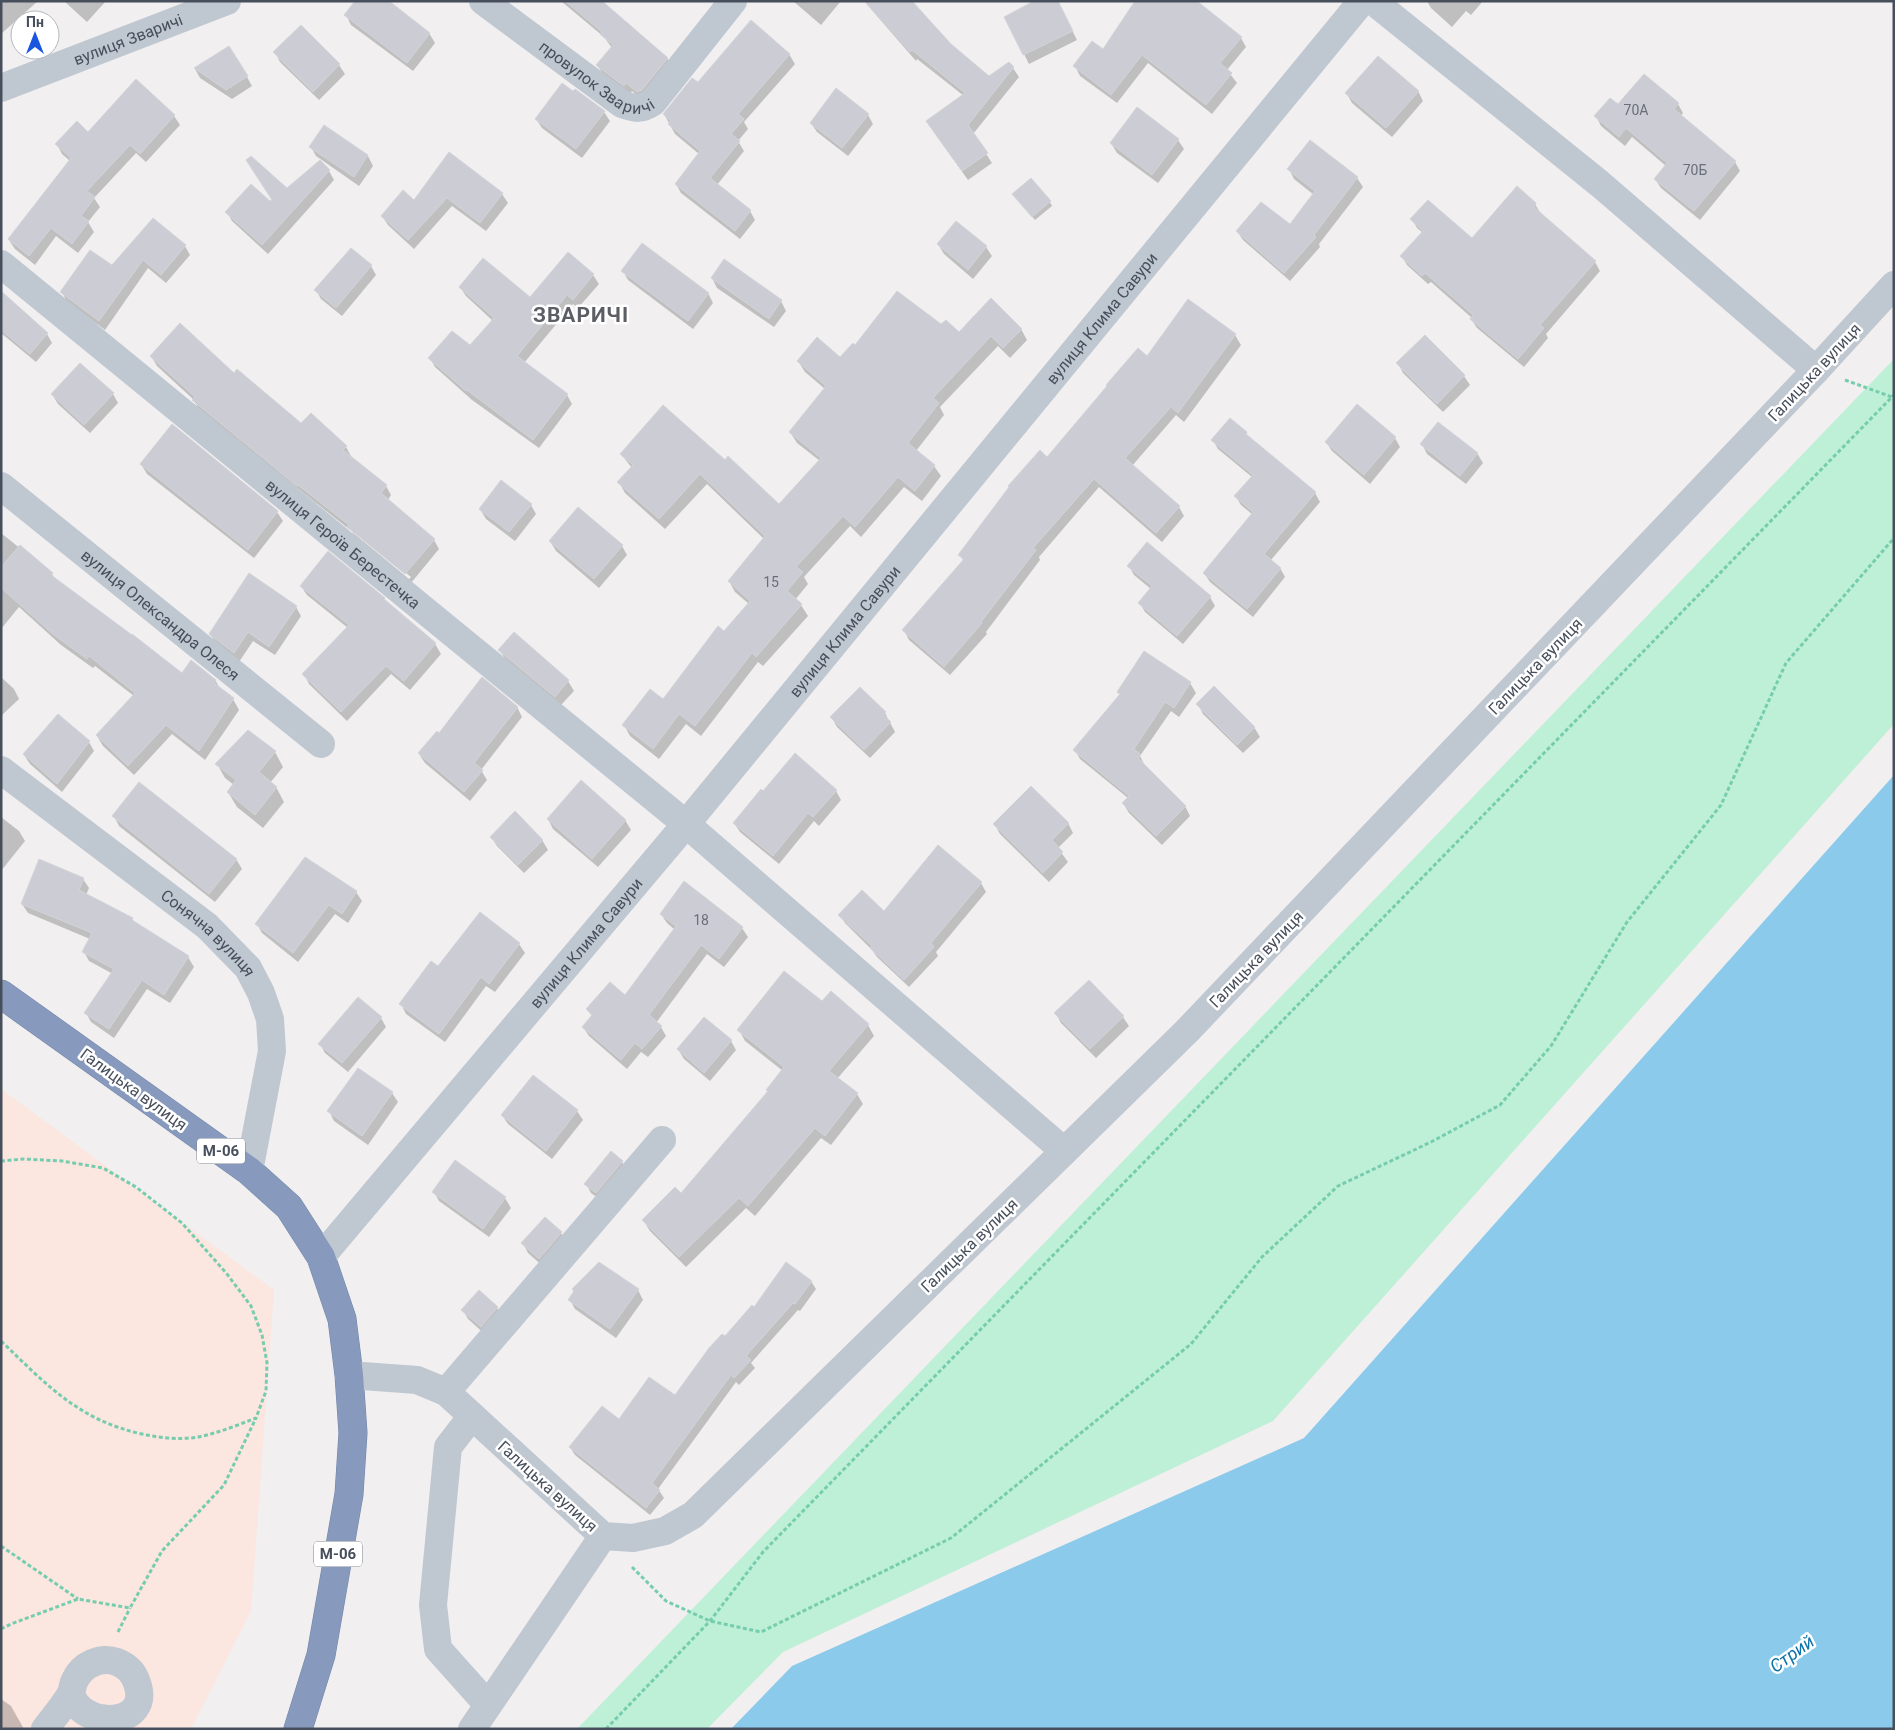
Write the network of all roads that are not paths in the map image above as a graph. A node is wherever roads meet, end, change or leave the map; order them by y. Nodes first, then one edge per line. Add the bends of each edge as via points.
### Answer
1 (227, 1) edge
2 (483, 1) edge
3 (734, 1) edge
4 (1362, 1) edge
5 (1373, 1) edge
6 (1, 88) edge
7 (1, 264) edge
8 (1894, 285) edge
9 (1816, 370) junction
10 (1, 486) edge
11 (321, 744) dead end
12 (1, 770) edge
13 (686, 824) junction
14 (1, 994) edge
15 (662, 1140) dead end
16 (1064, 1151) junction
17 (249, 1171) junction
18 (321, 1257) junction
19 (349, 1375) junction
20 (446, 1392) junction
21 (472, 1416) junction
22 (603, 1536) junction
23 (71, 1693) dead end
24 (488, 1705) junction
25 (45, 1729) edge
26 (298, 1729) edge
27 (472, 1729) edge

1 - 6 street, вулиця Зваричі
2 - 3 street, провулок Зваричі via 622,104 633,108 644,108 653,102
4 - 13 street, вулиця Клима Савури
5 - 9 street via 1600,184
7 - 13 street, вулиця Героїв Берестечка
8 - 9 street, Галицька вулиця
9 - 16 street, Галицька вулиця via 1187,1031
10 - 11 street, вулиця Олександра Олеся
12 - 17 street, Сонячна вулиця via 207,926 248,968 270,1019 272,1051
13 - 16 street, вулиця Героїв Берестечка
13 - 18 street, вулиця Клима Савури
14 - 17 highway, Галицька вулиця / М-06
15 - 20 street
16 - 22 street, Галицька вулиця via 693,1515 665,1531 632,1538
17 - 18 highway, Галицька вулиця / М-06 via 289,1207
18 - 19 highway, Галицька вулиця / М-06 via 342,1319
19 - 20 street, Галицька вулиця via 417,1380
19 - 26 highway, М-06 via 353,1433 349,1494 321,1655
20 - 21 street, Галицька вулиця
21 - 22 street, Галицька вулиця
21 - 24 street via 448,1448 433,1605 438,1649
22 - 24 street
23 - 25 street
24 - 27 street

